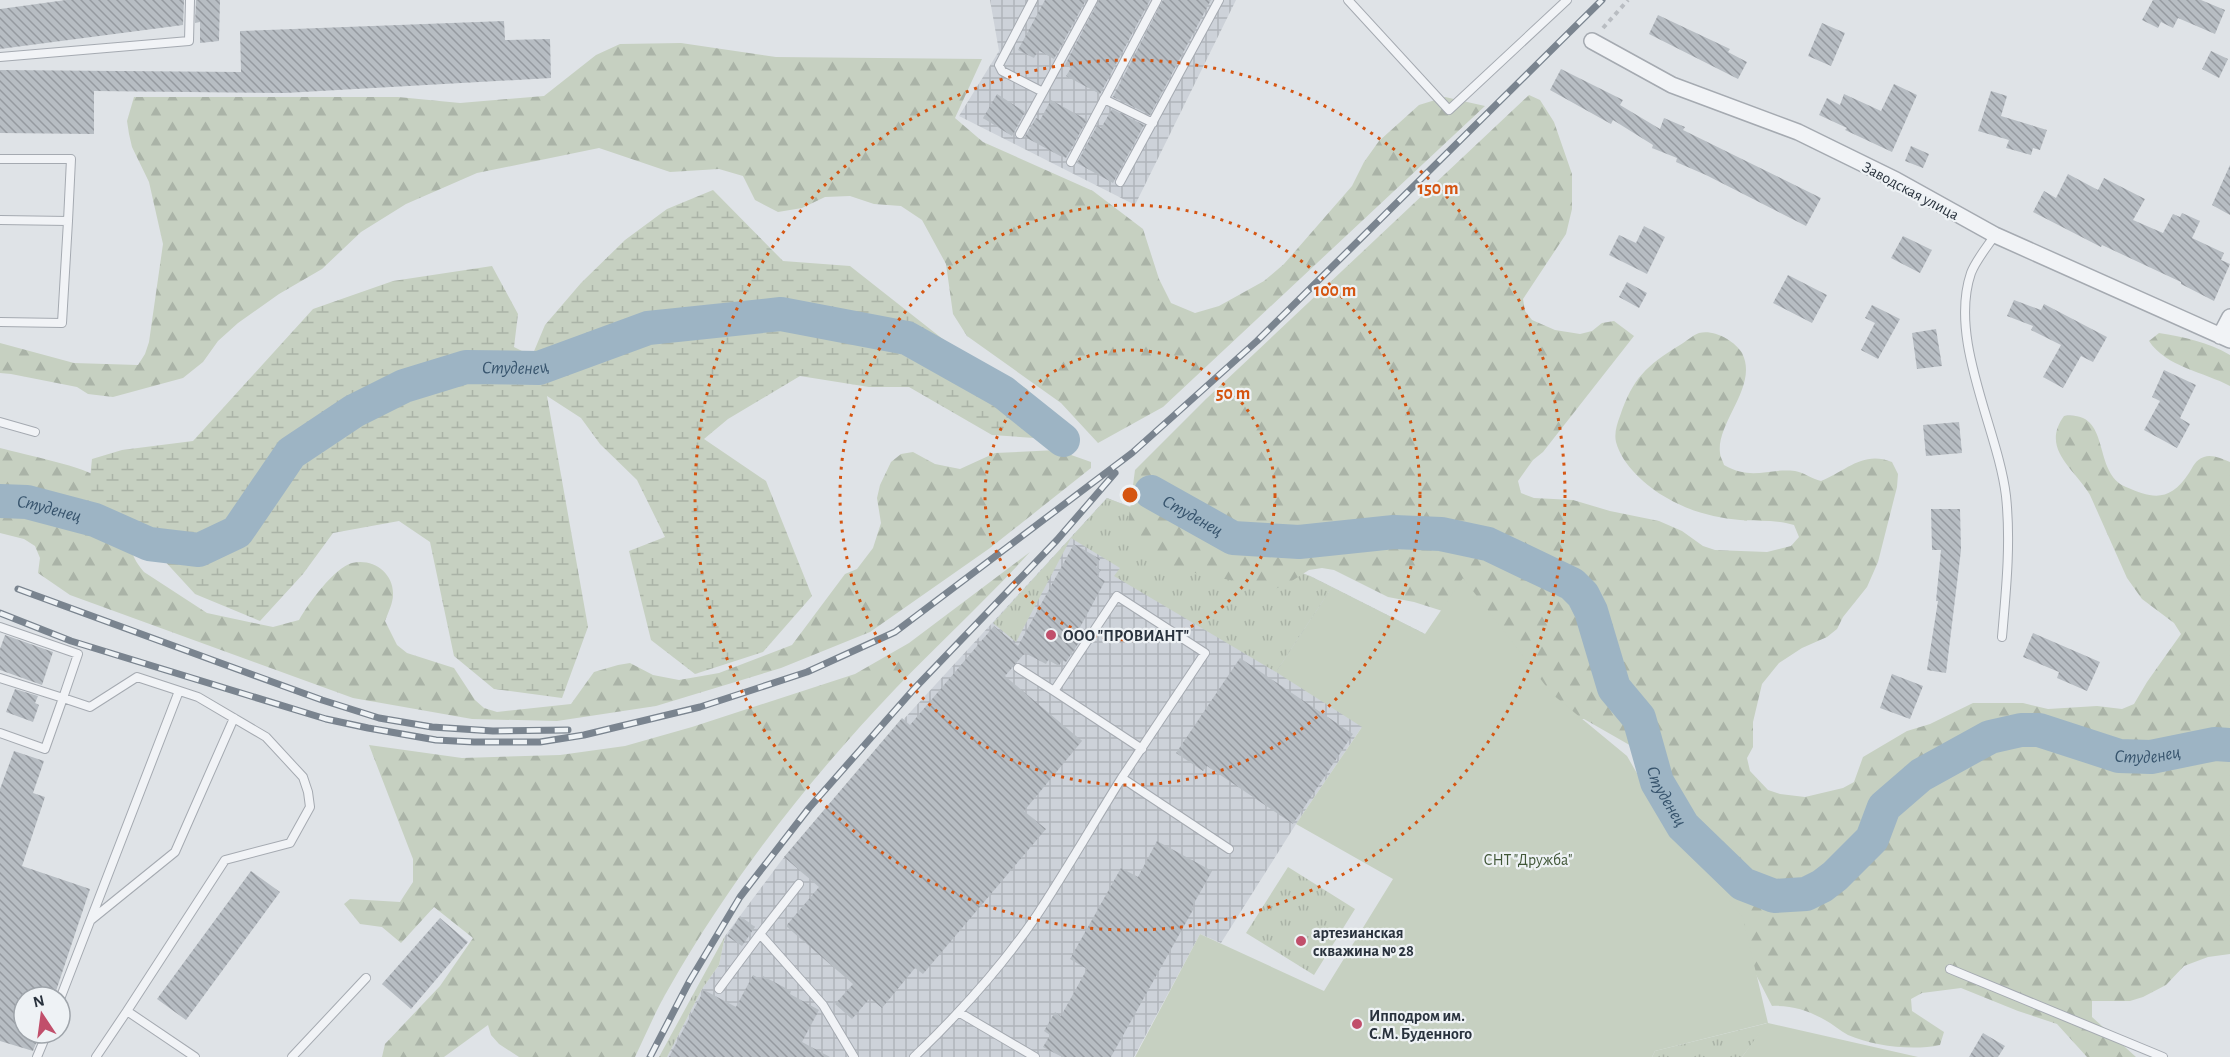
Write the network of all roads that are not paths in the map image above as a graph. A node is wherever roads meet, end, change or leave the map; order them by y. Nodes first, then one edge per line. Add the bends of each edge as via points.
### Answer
1 (190, 0) edge
2 (1033, 0) edge
3 (1094, 0) edge
4 (1157, 0) edge
5 (1219, 0) edge
6 (1348, 0) edge
7 (1567, 0) edge
8 (1592, 41) road end
9 (0, 57) edge
10 (1043, 92) junction
11 (1104, 99) junction
12 (1153, 123) junction
13 (1020, 134) dead end
14 (0, 159) edge
15 (1071, 162) dead end
16 (1120, 182) dead end
17 (0, 220) edge
18 (68, 221) junction
19 (1995, 235) junction
20 (2230, 317) edge
21 (0, 322) edge
22 (2225, 338) edge
23 (0, 422) edge
24 (35, 432) dead end
25 (0, 627) edge
26 (2002, 637) dead end
27 (1018, 668) dead end
28 (0, 678) edge
29 (179, 691) junction
30 (1054, 691) junction
31 (63, 698) junction
32 (234, 718) junction
33 (0, 733) edge
34 (1142, 748) junction
35 (1122, 778) junction
36 (1229, 849) dead end
37 (799, 884) dead end
38 (90, 921) junction
39 (760, 934) junction
40 (1950, 969) dead end
41 (366, 978) dead end
42 (65, 985) edge
43 (719, 989) dead end
44 (127, 1011) junction
45 (960, 1013) junction
46 (96, 1057) edge
47 (195, 1057) edge
48 (292, 1057) edge
49 (854, 1057) edge
50 (914, 1057) edge
51 (1035, 1057) edge
52 (2163, 1057) edge

1 - 9 lane via 189,41
2 - 10 lane via 999,65 1002,71
3 - 10 lane
4 - 11 lane
5 - 12 lane
6 - 7 lane via 1449,110
8 - 19 street, Заводская улица via 1672,85 1808,137
10 - 13 lane
11 - 12 lane
11 - 15 lane
12 - 16 lane
14 - 18 lane via 71,159
17 - 18 lane
18 - 21 lane via 62,323
19 - 22 street, Заводская улица
19 - 26 lane via 1971,273 1965,309 1974,373 2006,496 2008,552
20 - 22 street
23 - 24 lane
25 - 31 lane via 78,654
27 - 30 lane
28 - 31 lane
29 - 31 lane via 137,677 90,707
29 - 32 lane
29 - 38 lane
30 - 34 lane
30 - 34 lane via 1117,596 1204,653
31 - 33 lane via 45,749
32 - 38 lane via 175,852
32 - 44 lane via 266,737 303,777 310,807 290,843 225,860
34 - 35 lane
35 - 36 lane
35 - 45 lane via 1036,916
37 - 39 lane
38 - 42 lane
39 - 43 lane
39 - 49 lane via 823,1005
40 - 52 lane
41 - 48 lane
44 - 46 lane
44 - 47 lane
45 - 50 lane
45 - 51 lane

